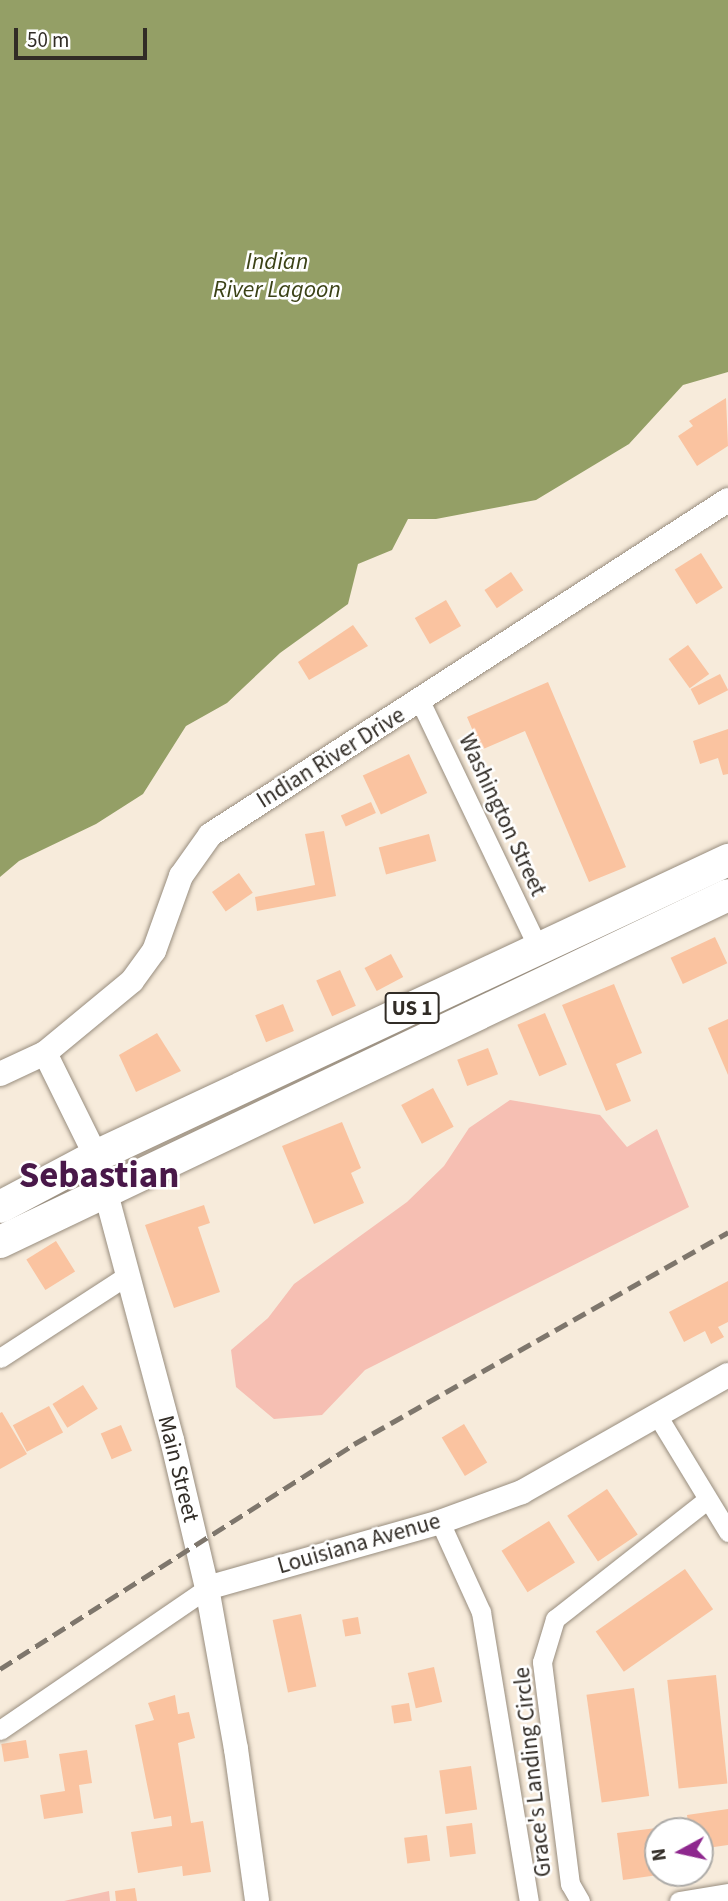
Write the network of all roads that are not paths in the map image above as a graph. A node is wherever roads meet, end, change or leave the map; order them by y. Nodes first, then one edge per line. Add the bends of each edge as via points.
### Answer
1 (728, 500) edge
2 (421, 701) junction
3 (728, 860) edge
4 (728, 895) edge
5 (640, 901) junction
6 (538, 949) junction
7 (613, 949) junction
8 (505, 1000) junction
9 (45, 1053) junction
10 (0, 1074) edge
11 (96, 1156) junction
12 (105, 1189) junction
13 (0, 1207) edge
14 (0, 1242) edge
15 (128, 1275) junction
16 (0, 1358) edge
17 (728, 1375) edge
18 (657, 1415) junction
19 (707, 1500) junction
20 (440, 1522) junction
21 (728, 1532) edge
22 (207, 1588) junction
23 (0, 1730) edge
24 (728, 1893) edge
25 (257, 1901) edge
26 (530, 1901) edge
27 (580, 1901) edge
28 (679, 1901) edge

1 - 2 street, Indian River Drive
2 - 6 street, Washington Street
2 - 9 street, Indian River Drive via 210,835 181,876 154,951 138,973
3 - 5 main road, US 1
4 - 7 main road, US 1
5 - 6 main road, US 1
5 - 7 main road via 620,926
6 - 8 main road via 531,968
6 - 11 main road, US 1
7 - 8 main road, US 1
8 - 12 main road, US 1
9 - 10 street, Indian River Drive
9 - 11 street, Main Street
11 - 12 street, Main Street
11 - 13 main road, US 1
12 - 14 main road, US 1
12 - 15 street, Main Street
15 - 16 street
15 - 22 street, Main Street
17 - 18 street, Louisiana Avenue
18 - 19 street
18 - 20 street, Louisiana Avenue via 522,1492
19 - 21 street
19 - 27 street, Grace's Landing Circle via 555,1619 542,1662 570,1884
20 - 22 street, Louisiana Avenue
20 - 26 street via 481,1612
22 - 23 street, Louisiana Avenue
22 - 25 street, Main Street
24 - 28 street

